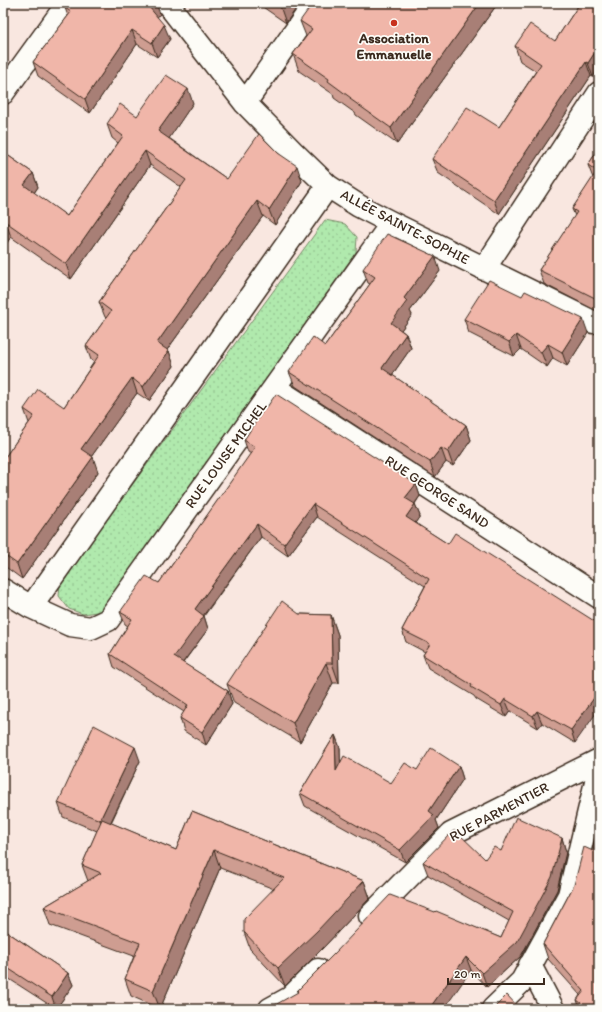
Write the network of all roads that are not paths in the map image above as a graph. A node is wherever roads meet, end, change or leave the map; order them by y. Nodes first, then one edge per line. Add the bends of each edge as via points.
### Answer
1 (68, 3) edge
2 (167, 3) edge
3 (315, 3) edge
4 (3, 93) edge
5 (599, 93) edge
6 (245, 103) junction
7 (328, 186) junction
8 (392, 223) junction
9 (484, 268) junction
10 (593, 322) dead end
11 (275, 388) junction
12 (3, 590) edge
13 (599, 597) edge
14 (32, 607) junction
15 (599, 760) edge
16 (599, 769) edge
17 (358, 929) edge
18 (332, 957) edge
19 (530, 965) junction
20 (270, 1009) edge
21 (493, 1009) edge
22 (553, 1009) edge

1 - 4 street
2 - 6 street, ALLÉE SAINTE-SOPHIE
3 - 6 street
5 - 9 street
6 - 7 street, ALLÉE SAINTE-SOPHIE
7 - 8 street, ALLÉE SAINTE-SOPHIE
7 - 14 street
8 - 9 street, ALLÉE SAINTE-SOPHIE
8 - 11 street, RUE LOUISE MICHEL
9 - 10 street, ALLÉE SAINTE-SOPHIE
11 - 13 street, RUE GEORGE SAND
11 - 14 street, RUE LOUISE MICHEL via 108,620 91,628 70,625
12 - 14 street, RUE LOUISE MICHEL
15 - 17 street, RUE PARMENTIER via 451,834
16 - 19 street via 569,895
18 - 20 street via 290,998
19 - 21 street via 522,981
19 - 22 street

